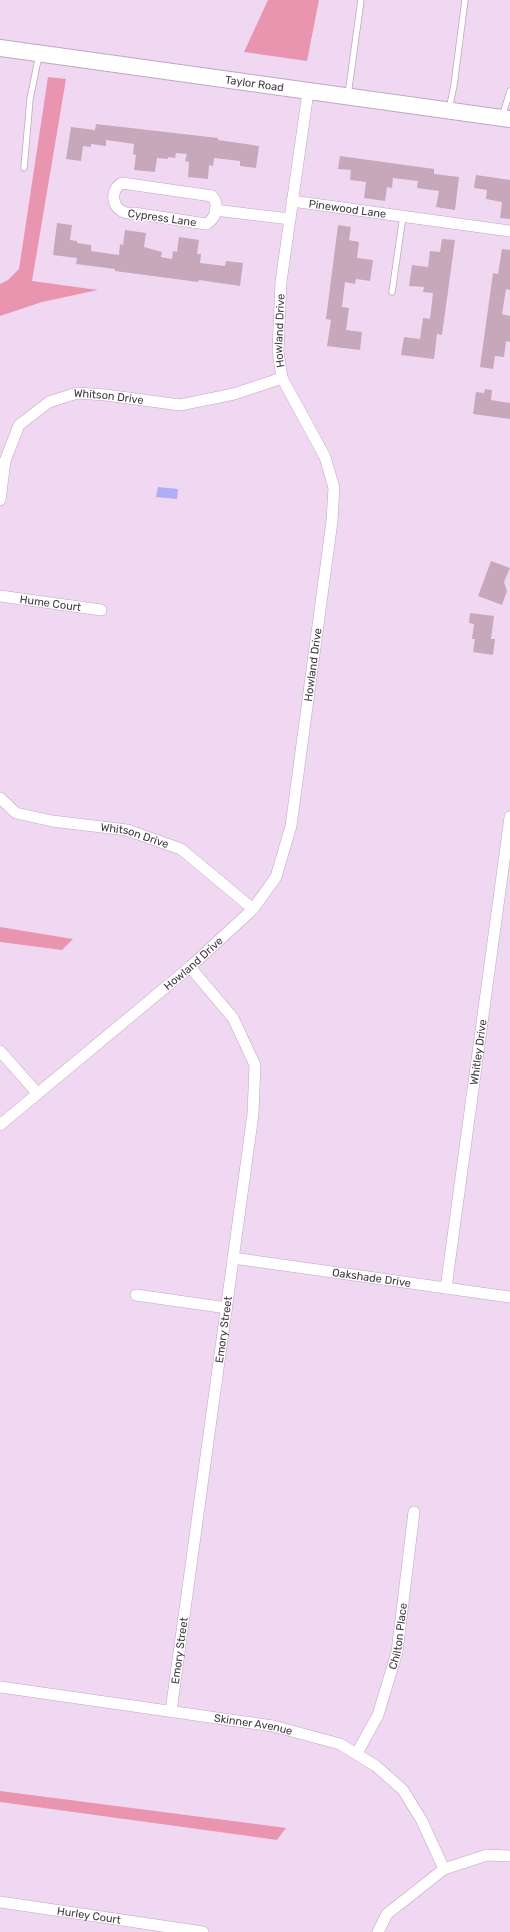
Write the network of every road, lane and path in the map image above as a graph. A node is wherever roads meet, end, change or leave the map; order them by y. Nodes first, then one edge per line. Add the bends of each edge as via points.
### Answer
1 (361, 0) edge
2 (465, 0) edge
3 (0, 48) edge
4 (39, 53) junction
5 (510, 91) edge
6 (308, 92) junction
7 (348, 97) junction
8 (449, 110) junction
9 (506, 118) edge
10 (24, 168) dead end
11 (292, 201) junction
12 (215, 210) junction
13 (403, 216) junction
14 (290, 219) junction
15 (510, 231) edge
16 (392, 292) dead end
17 (282, 378) junction
18 (0, 500) edge
19 (0, 596) edge
20 (101, 610) dead end
21 (0, 798) edge
22 (510, 818) edge
23 (253, 909) junction
24 (190, 967) junction
25 (0, 1051) edge
26 (38, 1094) junction
27 (0, 1125) edge
28 (233, 1258) junction
29 (446, 1288) junction
30 (136, 1295) dead end
31 (510, 1297) edge
32 (227, 1308) junction
33 (414, 1512) dead end
34 (0, 1686) edge
35 (171, 1711) junction
36 (357, 1753) junction
37 (510, 1856) edge
38 (444, 1869) junction
39 (0, 1902) edge
40 (203, 1932) edge
41 (378, 1932) edge

1 - 7 lane
2 - 8 lane
3 - 4 main road, Taylor Road
4 - 6 main road, Taylor Road
4 - 10 lane via 30,99
5 - 9 lane
6 - 7 main road, Taylor Road
6 - 11 street, Howland Drive
7 - 8 main road, Taylor Road
8 - 9 main road, Taylor Road
11 - 13 street, Pinewood Lane
11 - 14 street, Howland Drive
12 - 12 street, Cypress Lane via 216,200 212,196 122,183 115,190 114,204 119,211 126,214 206,224 212,222
12 - 14 street
13 - 15 street, Pinewood Lane
13 - 16 lane, Pinewood Lane
14 - 17 street, Howland Drive via 281,282 278,351
17 - 18 street, Whitson Drive via 234,394 180,404 77,394 48,402 19,425 5,461
17 - 23 street, Howland Drive via 325,457 334,488 332,521 291,826 276,877
19 - 20 street, Hume Court
21 - 23 street, Whitson Drive via 16,813 52,821 127,830 181,849
22 - 29 street, Whitley Drive
23 - 24 street, Howland Drive
24 - 26 street, Howland Drive
24 - 28 street, Emory Street via 233,1018 255,1065 253,1114
25 - 26 street
26 - 27 street, Howland Drive
28 - 29 street, Oakshade Drive
28 - 32 street, Emory Street
29 - 31 street, Oakshade Drive
30 - 32 street
32 - 35 street, Emory Street
33 - 36 street, Chilton Place via 397,1652 378,1715
34 - 35 street, Skinner Avenue
35 - 36 street, Skinner Avenue via 273,1726 340,1744
36 - 38 street, Skinner Avenue via 403,1790 422,1821
37 - 38 street via 487,1856
38 - 41 street via 387,1914
39 - 40 street, Hurley Court

